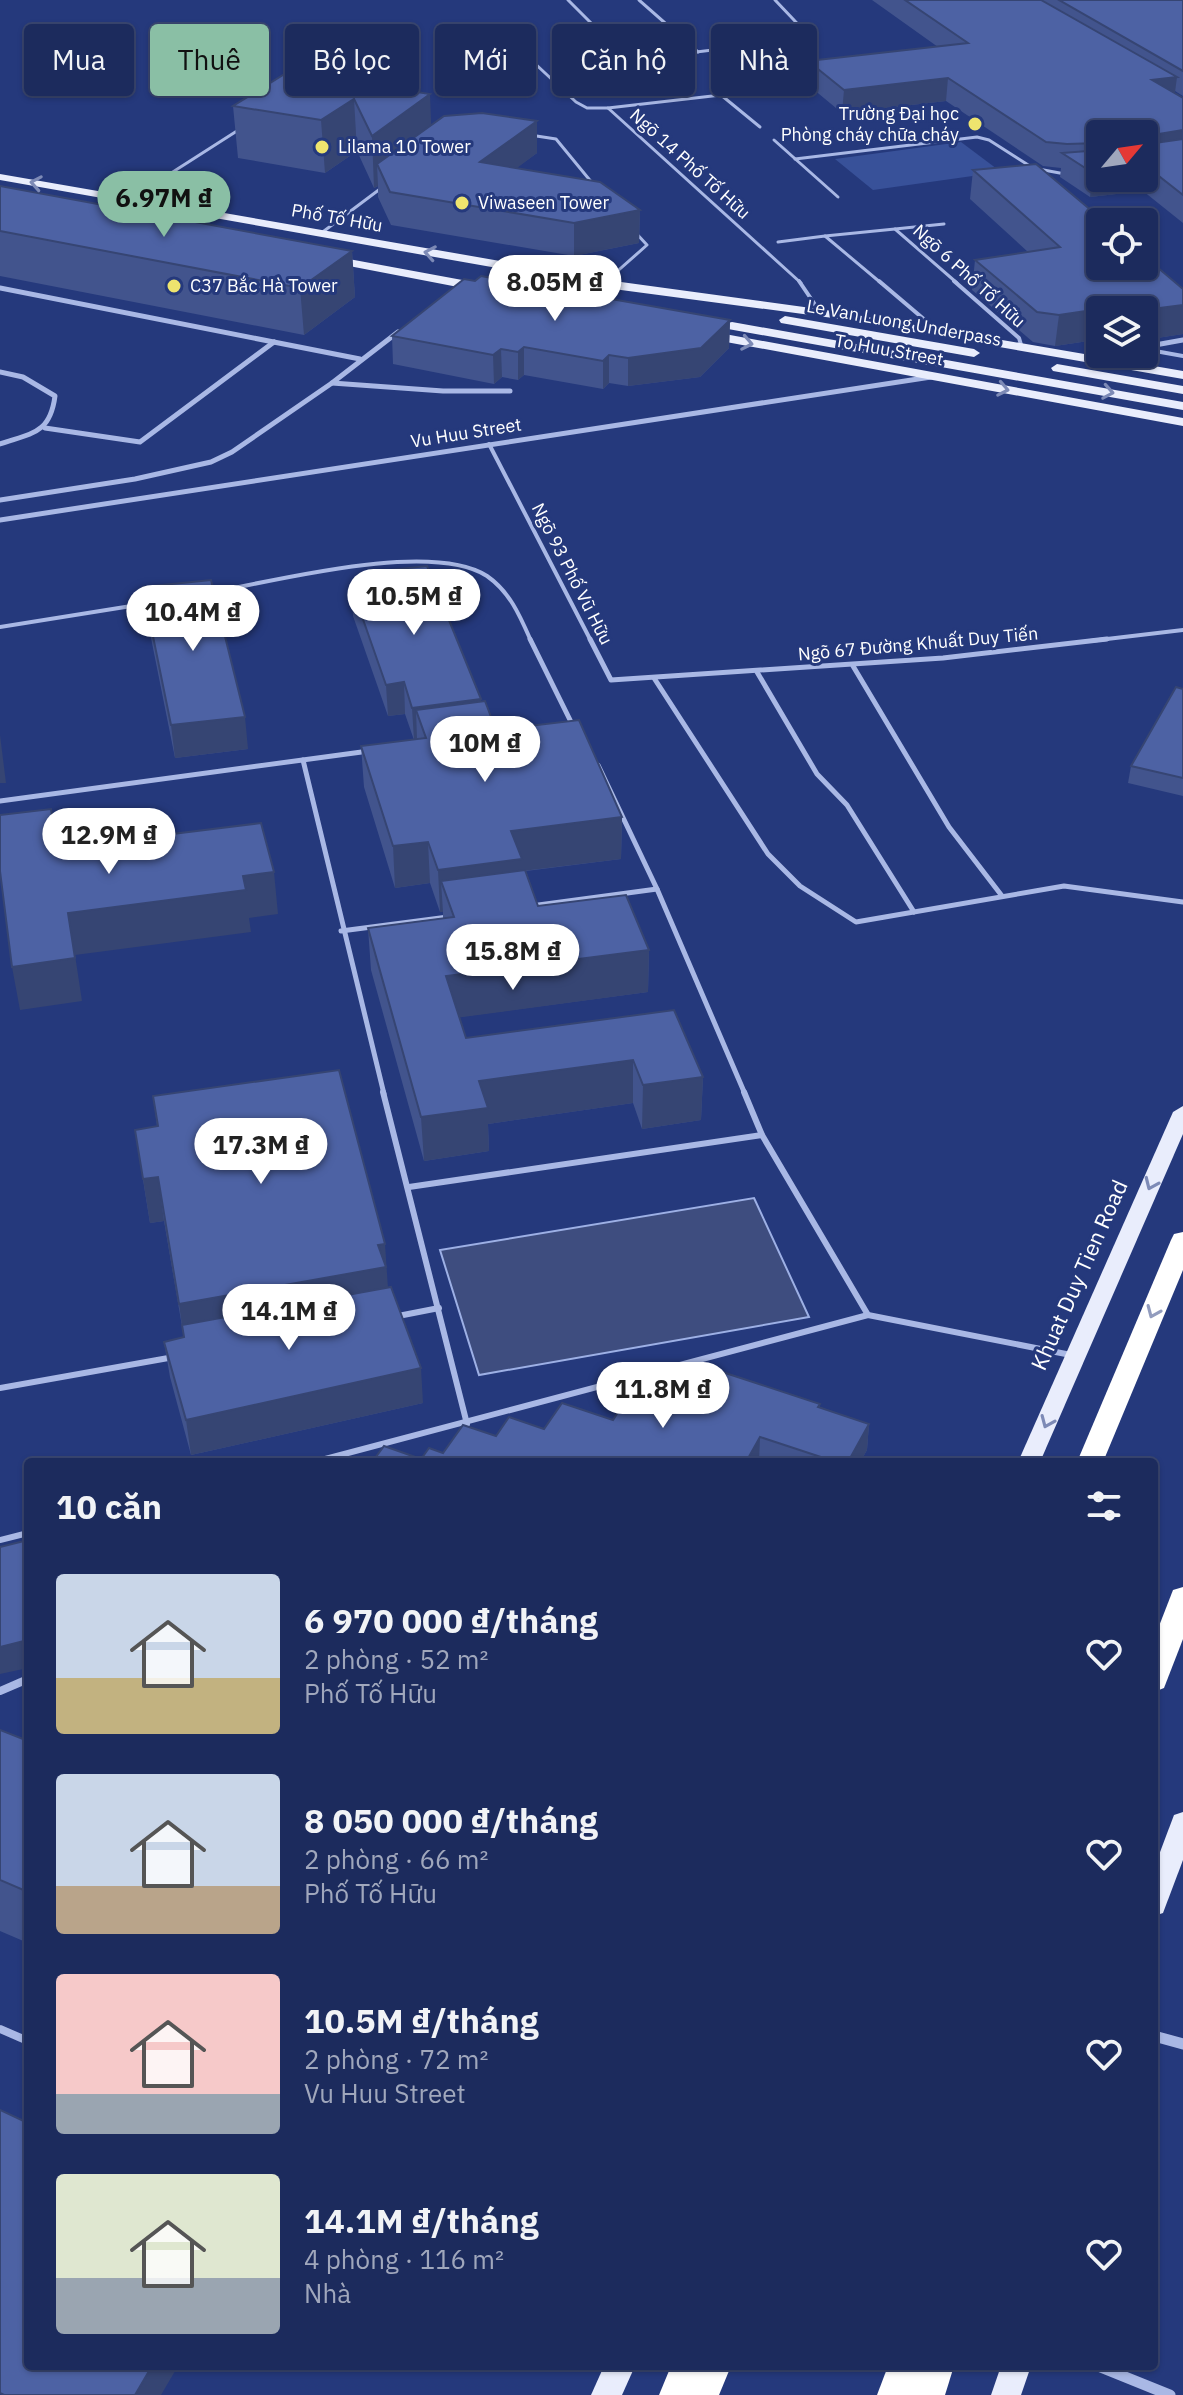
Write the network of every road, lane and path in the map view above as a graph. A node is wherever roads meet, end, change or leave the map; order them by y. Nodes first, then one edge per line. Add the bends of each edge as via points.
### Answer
1 (568, 0) edge
2 (639, 0) edge
3 (775, 0) edge
4 (698, 52) junction
5 (536, 65) edge
6 (608, 108) junction
7 (249, 123) edge
8 (760, 127) dead end
9 (527, 134) edge
10 (774, 140) dead end
11 (795, 159) junction
12 (1074, 173) edge
13 (0, 177) edge
14 (386, 185) edge
15 (598, 190) edge
16 (838, 197) dead end
17 (129, 200) junction
18 (628, 223) edge
19 (944, 224) dead end
20 (895, 229) junction
21 (320, 234) junction
22 (825, 236) junction
23 (778, 242) dead end
24 (308, 256) edge
25 (604, 283) junction
26 (465, 285) junction
27 (621, 286) junction
28 (0, 288) edge
29 (492, 290) edge
30 (453, 294) edge
31 (820, 312) junction
32 (702, 321) edge
33 (406, 327) edge
34 (691, 332) edge
35 (939, 333) junction
36 (1183, 340) edge
37 (274, 342) junction
38 (1158, 345) edge
39 (1022, 348) junction
40 (1158, 351) edge
41 (1183, 356) edge
42 (996, 357) dead end
43 (1086, 357) edge
44 (1079, 358) junction
45 (360, 359) junction
46 (1011, 360) dead end
47 (1027, 363) dead end
48 (1043, 365) dead end
49 (0, 372) edge
50 (1183, 375) edge
51 (936, 376) junction
52 (332, 383) junction
53 (1183, 390) edge
54 (510, 391) dead end
55 (1183, 406) edge
56 (1183, 422) edge
57 (45, 428) junction
58 (0, 444) edge
59 (489, 444) junction
60 (0, 500) edge
61 (0, 520) edge
62 (203, 594) edge
63 (156, 602) edge
64 (0, 627) edge
65 (1183, 630) edge
66 (853, 666) junction
67 (757, 672) junction
68 (654, 678) junction
69 (572, 724) junction
70 (556, 726) edge
71 (577, 734) edge
72 (382, 750) edge
73 (591, 755) edge
74 (303, 760) junction
75 (0, 801) edge
76 (657, 889) junction
77 (1002, 896) junction
78 (1183, 902) edge
79 (515, 908) edge
80 (914, 912) junction
81 (451, 916) edge
82 (341, 931) junction
83 (1183, 1112) edge
84 (762, 1135) junction
85 (409, 1187) junction
86 (1183, 1240) edge
87 (439, 1308) junction
88 (868, 1315) junction
89 (376, 1320) edge
90 (188, 1354) edge
91 (1076, 1356) junction
92 (0, 1388) edge
93 (467, 1424) junction
94 (330, 1458) edge
95 (1031, 1458) edge
96 (1092, 1458) edge
97 (24, 1534) edge
98 (0, 1540) edge
99 (1183, 1598) edge
100 (1158, 1669) edge
101 (24, 1681) edge
102 (0, 1691) edge
103 (1183, 1823) edge
104 (1158, 1894) edge
105 (0, 2029) edge
106 (1158, 2037) edge
107 (24, 2039) edge
108 (1183, 2044) edge
109 (618, 2370) edge
110 (688, 2370) edge
111 (711, 2370) edge
112 (904, 2370) edge
113 (935, 2370) edge
114 (1015, 2370) edge
115 (1108, 2370) edge
116 (606, 2395) edge
117 (677, 2395) edge
118 (700, 2395) edge
119 (895, 2395) edge
120 (927, 2395) edge
121 (1006, 2395) edge
122 (1170, 2395) edge

1 - 4 lane via 623,55
2 - 4 lane
3 - 4 lane via 811,38
5 - 6 lane, Ngõ 14 Phố Tố Hữu via 576,102
6 - 8 lane via 721,95
6 - 31 lane, Ngõ 14 Phố Tố Hữu via 804,286
7 - 17 lane
9 - 15 lane via 556,139
10 - 11 lane
11 - 12 lane via 977,137 1033,168
11 - 16 lane
17 -> 13 main road, Phố Tố Hữu
14 - 21 lane
17 - 21 main road, Phố Tố Hữu
18 - 25 lane via 647,245
19 - 20 lane, Ngõ 6 Phố Tố Hữu
20 - 22 lane
20 - 39 lane, Ngõ 6 Phố Tố Hữu via 1019,338
25 -> 21 main road, Phố Tố Hữu
22 - 23 lane
22 - 35 lane
24 - 26 main road, Phố Tố Hữu
25 - 27 main road, Phố Tố Hữu
26 - 29 main road, Phố Tố Hữu
26 - 30 street
27 - 31 main road, To Huu Street
27 - 42 main road, Le Van Luong Underpass via 684,302
28 - 37 street
31 - 35 main road, To Huu Street
32 -> 55 main road, Le Van Luong Underpass
33 - 45 street
34 -> 51 main road, To Huu Street
35 - 39 main road, To Huu Street
36 - 38 street
37 - 45 street
37 - 57 street via 140,442
39 - 44 main road, To Huu Street
40 - 41 lane
43 - 44 street
44 - 50 main road, To Huu Street
45 - 52 street
46 - 47 main road, Le Van Luong Underpass
48 - 53 main road
49 - 57 street via 23,377 55,396 54,416
51 -> 56 main road, To Huu Street
51 - 59 street, Vu Huu Street
52 - 54 street
52 - 60 street via 211,462
57 - 58 street
59 - 61 street, Vu Huu Street
59 - 68 lane, Ngõ 93 Phố Vũ Hữu via 611,680
62 - 69 lane via 390,563 435,561 471,568 497,582 511,599
63 - 64 lane
65 - 66 lane, Ngõ 67 Đường Khuất Duy Tiến
66 - 67 lane, Ngõ 67 Đường Khuất Duy Tiến
66 - 77 lane via 949,827
67 - 68 lane, Ngõ 67 Đường Khuất Duy Tiến
67 - 80 lane via 817,774 847,805
68 - 80 lane via 768,854 800,886 856,922
69 - 70 lane
69 - 71 lane
72 - 74 lane
73 - 76 lane
74 - 75 lane
74 - 82 lane
76 - 79 lane
76 - 84 lane
77 - 78 lane via 1064,886
77 - 80 lane
81 - 82 lane
82 - 85 lane
83 -> 91 main road, Khuat Duy Tien Road
84 - 85 lane
84 - 88 lane
85 - 87 lane
86 -> 96 highway
87 - 89 lane
87 - 93 lane
88 - 91 lane
88 - 93 lane
90 - 92 lane
91 -> 95 main road, Khuat Duy Tien Road
93 - 94 lane
97 - 98 lane
99 - 100 highway
101 - 102 lane
103 - 104 main road
105 - 107 lane
106 - 108 street
109 - 116 main road
110 - 117 highway
111 - 118 highway
112 - 119 highway
113 - 120 highway
114 - 121 main road
115 - 122 street

